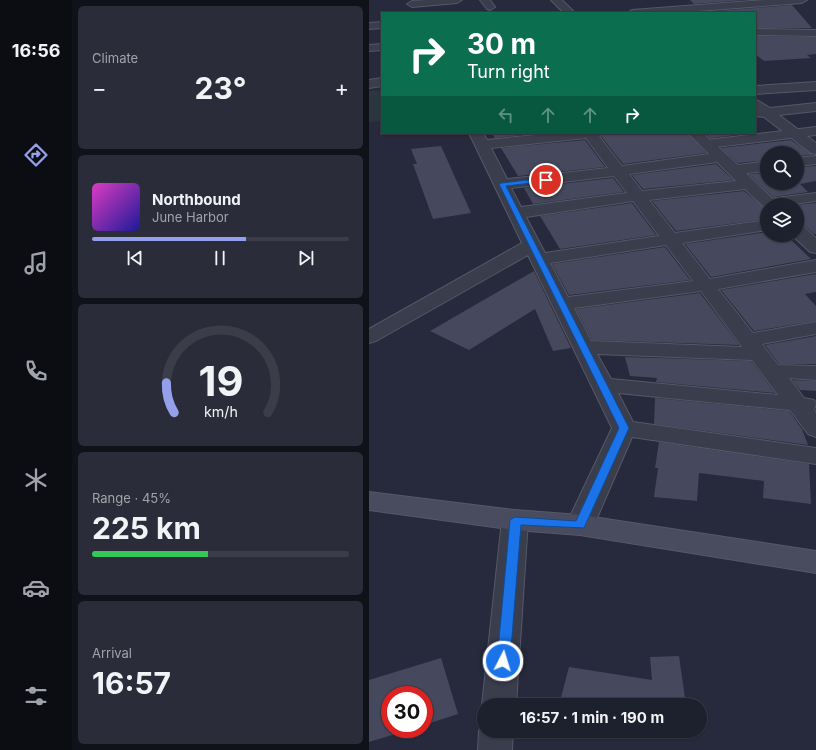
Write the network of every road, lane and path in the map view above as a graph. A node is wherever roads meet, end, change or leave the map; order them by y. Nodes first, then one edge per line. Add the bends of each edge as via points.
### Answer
1 (457, 0) edge
2 (556, 0) edge
3 (693, 0) edge
4 (796, 0) edge
5 (802, 0) edge
6 (411, 2) edge
7 (703, 6) junction
8 (811, 7) dead end
9 (636, 11) edge
10 (416, 12) edge
11 (569, 12) edge
12 (381, 25) edge
13 (369, 26) edge
14 (756, 32) edge
15 (816, 33) edge
16 (381, 47) edge
17 (369, 48) edge
18 (381, 82) edge
19 (369, 84) edge
20 (816, 86) edge
21 (756, 90) edge
22 (816, 107) edge
23 (761, 113) edge
24 (816, 131) edge
25 (572, 134) edge
26 (592, 134) edge
27 (696, 134) edge
28 (796, 134) junction
29 (478, 139) edge
30 (707, 144) junction
31 (816, 150) edge
32 (721, 157) junction
33 (816, 160) edge
34 (804, 161) edge
35 (760, 167) edge
36 (734, 170) junction
37 (619, 171) junction
38 (502, 184) junction
39 (749, 184) junction
40 (638, 196) junction
41 (816, 197) edge
42 (764, 198) edge
43 (804, 199) edge
44 (516, 213) junction
45 (760, 226) edge
46 (804, 237) edge
47 (672, 240) junction
48 (816, 248) edge
49 (536, 252) junction
50 (816, 266) edge
51 (706, 285) junction
52 (562, 304) junction
53 (816, 328) edge
54 (369, 337) edge
55 (583, 347) junction
56 (754, 347) junction
57 (772, 371) junction
58 (816, 373) edge
59 (602, 385) junction
60 (807, 406) edge
61 (624, 428) junction
62 (816, 429) edge
63 (816, 456) edge
64 (369, 501) edge
65 (515, 520) junction
66 (580, 525) junction
67 (816, 562) edge
68 (500, 698) edge
69 (496, 738) edge
70 (495, 750) edge

1 - 6 street
2 - 11 street
3 - 7 street
4 - 5 street
4 - 7 street
4 - 8 street
6 - 10 street
7 - 9 street
12 - 13 street
14 - 15 street
16 - 17 street
18 - 19 street
20 - 21 street
22 - 23 street
23 - 28 street
24 - 28 lane
25 - 29 street
26 - 37 street
27 - 30 street
28 - 30 lane
28 - 31 street
29 - 38 street
30 - 32 street
32 - 36 street
32 - 37 street
33 - 34 street
35 - 36 street
36 - 39 street
37 - 38 street
37 - 40 street
38 - 44 street
39 - 40 street
39 - 42 street
40 - 44 street
40 - 47 street
41 - 43 lane
44 - 49 street
45 - 47 street
46 - 48 street
47 - 49 street
47 - 51 street
49 - 52 street
49 - 54 street
50 - 51 street
51 - 52 street
51 - 56 street
52 - 55 street
53 - 56 street
55 - 56 street
55 - 59 street
56 - 57 street
57 - 58 street
57 - 60 street
59 - 60 street
59 - 61 street
60 - 62 street
61 - 63 street
61 - 66 street
64 - 65 street
65 - 66 street
65 - 68 street
66 - 67 street
69 - 70 street

